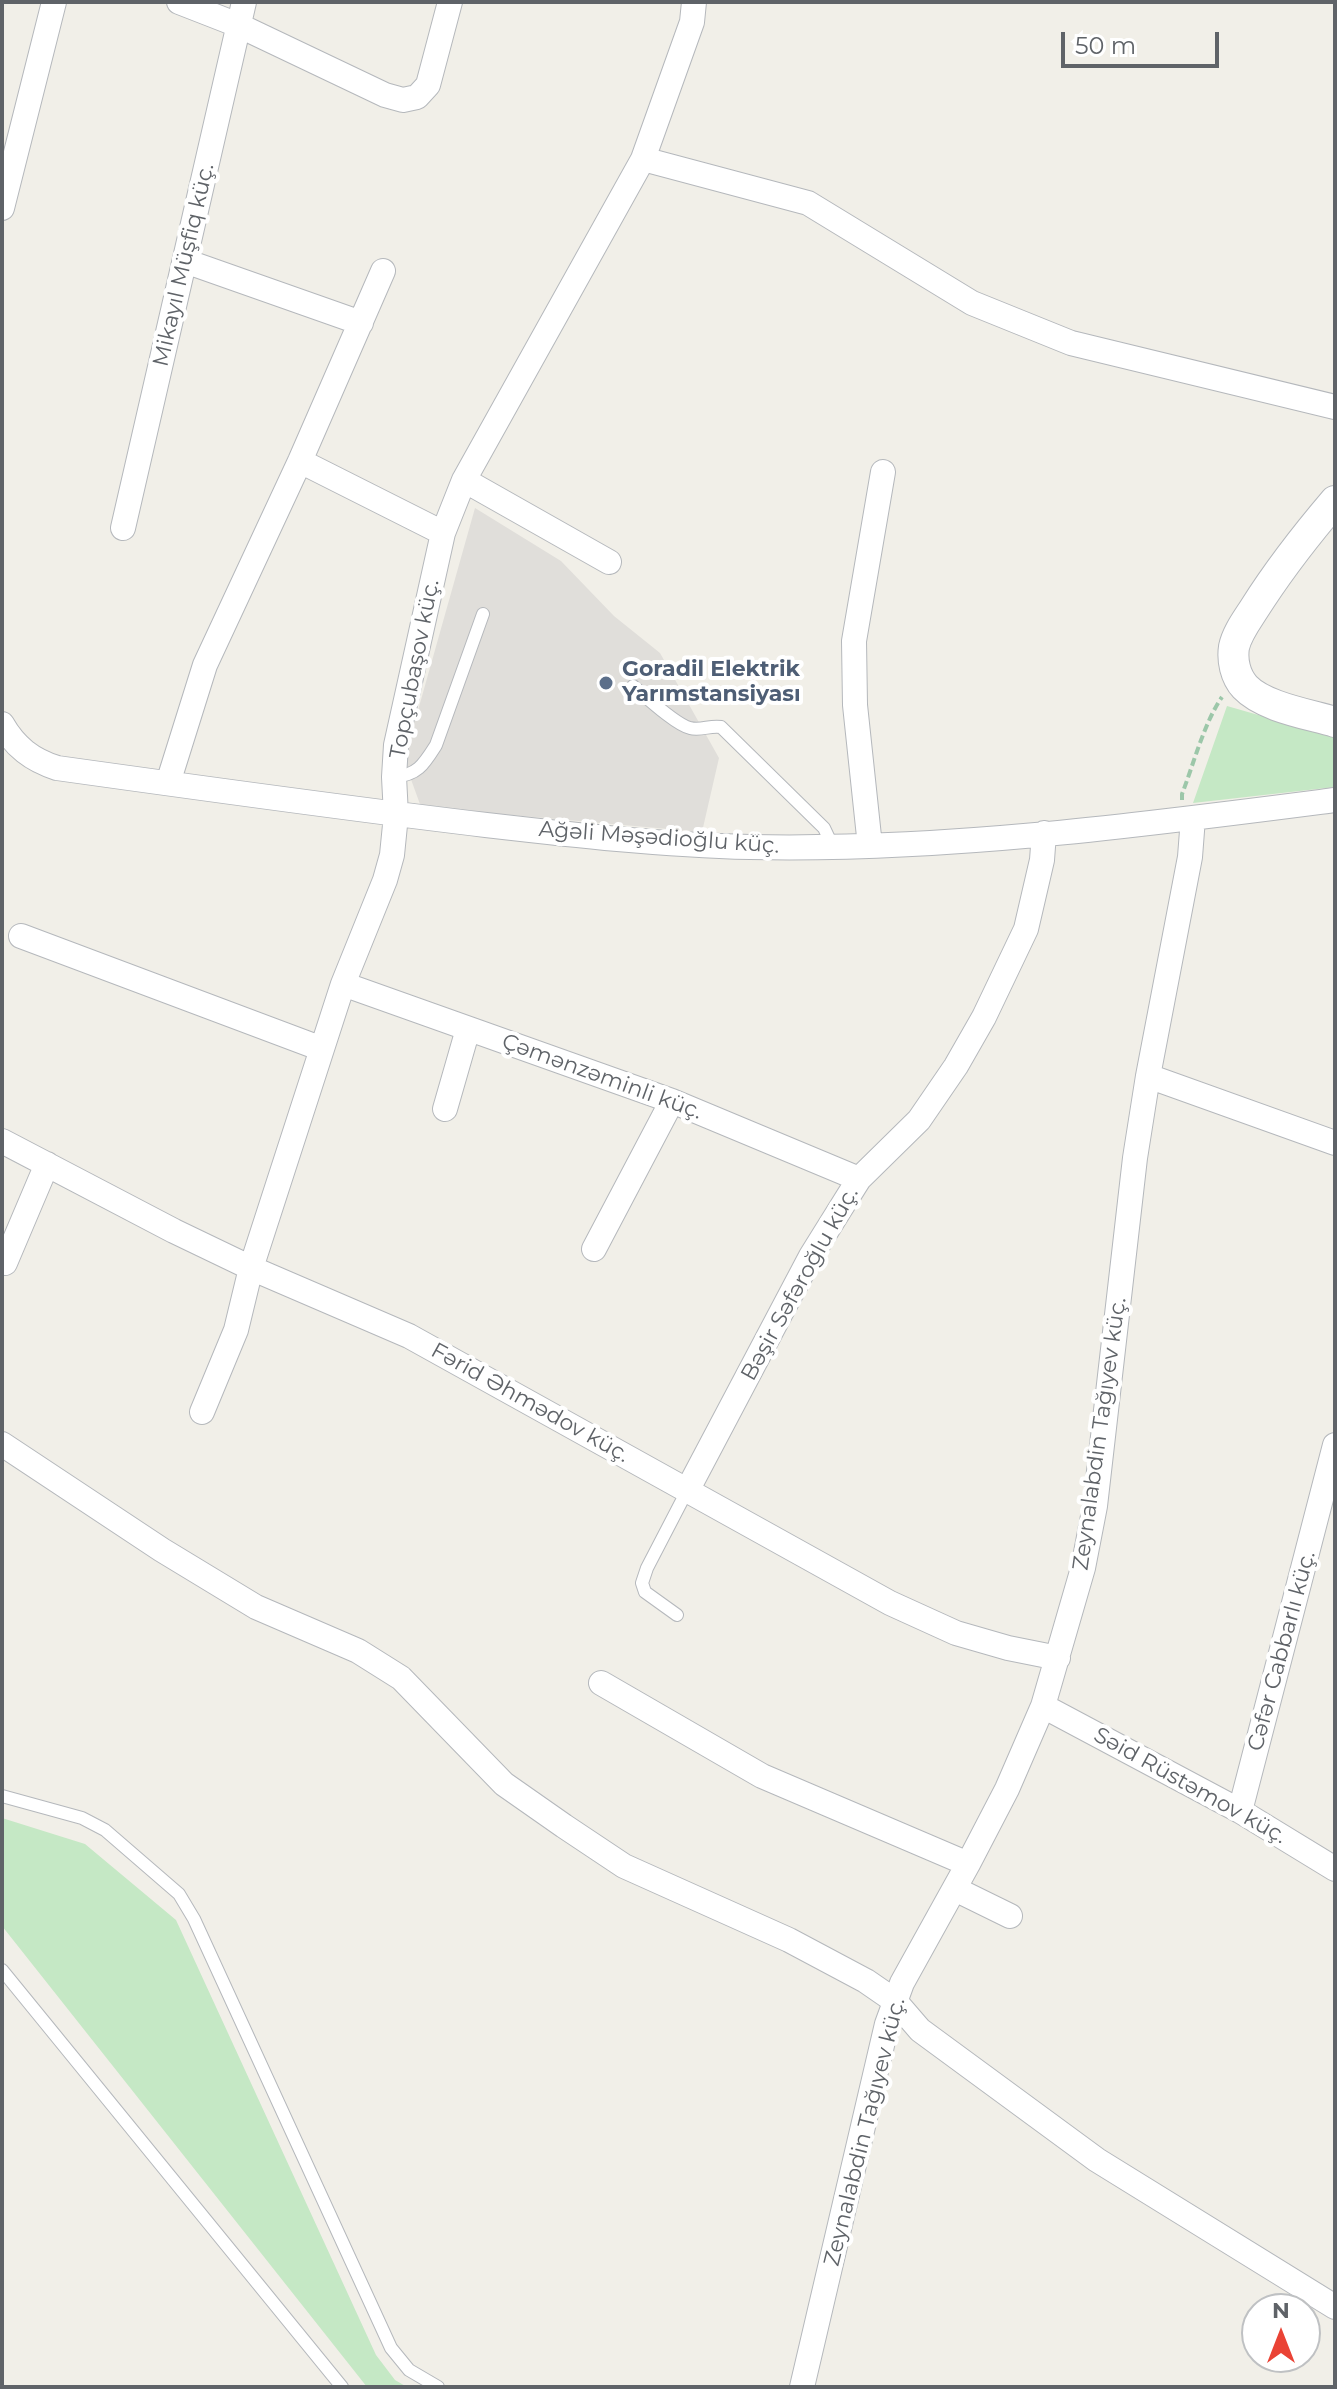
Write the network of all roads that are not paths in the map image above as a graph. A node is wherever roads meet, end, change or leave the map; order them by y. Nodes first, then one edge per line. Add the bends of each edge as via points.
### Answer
1 (54, 2) edge
2 (179, 2) edge
3 (450, 2) edge
4 (694, 2) edge
5 (241, 14) edge
6 (643, 159) junction
7 (2, 208) edge
8 (185, 261) junction
9 (383, 271) dead end
10 (361, 323) junction
11 (1335, 407) edge
12 (300, 461) junction
13 (883, 472) dead end
14 (464, 480) junction
15 (1335, 501) edge
16 (123, 528) dead end
17 (443, 533) junction
18 (609, 562) dead end
19 (483, 614) dead end
20 (633, 686) dead end
21 (1335, 722) edge
22 (2, 724) edge
23 (12, 755) edge
24 (394, 777) junction
25 (168, 783) junction
26 (1335, 800) edge
27 (396, 815) junction
28 (1188, 819) junction
29 (1044, 833) junction
30 (870, 846) junction
31 (833, 847) junction
32 (21, 936) dead end
33 (343, 984) junction
34 (468, 1029) junction
35 (322, 1049) junction
36 (1148, 1076) junction
37 (672, 1101) junction
38 (445, 1109) dead end
39 (2, 1141) edge
40 (1335, 1143) edge
41 (47, 1164) junction
42 (859, 1179) junction
43 (594, 1249) dead end
44 (5, 1263) dead end
45 (251, 1268) junction
46 (202, 1412) dead end
47 (2, 1444) edge
48 (1335, 1445) edge
49 (1331, 1474) edge
50 (688, 1489) junction
51 (677, 1615) dead end
52 (1058, 1658) junction
53 (601, 1683) dead end
54 (1043, 1706) junction
55 (2, 1796) edge
56 (1240, 1811) junction
57 (968, 1864) junction
58 (1335, 1869) edge
59 (955, 1889) junction
60 (1010, 1916) dead end
61 (2, 1970) edge
62 (895, 2001) junction
63 (1335, 2307) edge
64 (342, 2387) edge
65 (438, 2387) edge
66 (802, 2387) edge

1 - 7 street
2 - 5 street
3 - 5 street via 428,85 417,97 403,100 385,95
4 - 6 street, Topçubaşov küç. via 692,22
5 - 8 street, Mikayıl Müşfiq küç.
6 - 11 street via 808,203 972,303 1071,343
6 - 14 street, Topçubaşov küç.
8 - 10 street
8 - 16 street, Mikayıl Müşfiq küç.
9 - 10 street
10 - 12 street
12 - 17 street
12 - 25 street via 205,665
13 - 30 street via 854,641
14 - 17 street, Topçubaşov küç.
14 - 18 street
15 - 21 street via 1242,628 1233,662 1254,695
17 - 24 street, Topçubaşov küç. via 396,745
19 - 24 lane via 436,745 409,776
20 - 31 lane via 690,728 721,727 824,828
22 - 23 street, Ağəli Məşədioğlu küç.
23 - 25 street, Ağəli Məşədioğlu küç. via 57,768
24 - 27 street, Topçubaşov küç.
25 - 27 street, Ağəli Məşədioğlu küç.
26 - 28 street, Ağəli Məşədioğlu küç.
27 - 31 street, Ağəli Məşədioğlu küç. via 659,842
27 - 33 street, Topçubaşov küç. via 385,880
28 - 29 street, Ağəli Məşədioğlu küç.
28 - 36 street, Zeynalabdin Tağıyev küç. via 1190,857
29 - 30 street, Ağəli Məşədioğlu küç.
29 - 42 street, Bəşir Səfəroğlu küç. via 1026,929 984,1017 919,1120
30 - 31 street, Ağəli Məşədioğlu küç.
32 - 35 street
33 - 34 street, Çəmənzəminli küç.
33 - 35 street, Topçubaşov küç.
34 - 37 street, Çəmənzəminli küç.
34 - 38 street
35 - 45 street, Topçubaşov küç.
36 - 40 street
36 - 52 street, Zeynalabdin Tağıyev küç. via 1095,1506
37 - 42 street, Çəmənzəminli küç.
37 - 43 street
39 - 41 street, Fərid Əhmədov küç.
41 - 44 street
41 - 45 street, Fərid Əhmədov küç.
42 - 50 street, Bəşir Səfəroğlu küç. via 811,1256
45 - 46 street, Topçubaşov küç. via 236,1330
45 - 50 street, Fərid Əhmədov küç. via 409,1336
47 - 62 street via 256,1607 358,1651 401,1678 504,1784 624,1866 789,1940
48 - 49 street, Cəfər Cabbarlı küç.
49 - 56 street, Cəfər Cabbarlı küç.
50 - 51 lane via 642,1583 645,1592
50 - 52 street, Fərid Əhmədov küç. via 890,1603 956,1633
52 - 54 street, Zeynalabdin Tağıyev küç.
53 - 57 street via 762,1776
54 - 56 street, Səid Rüstəmov küç.
54 - 57 street, Zeynalabdin Tağıyev küç.
55 - 65 lane via 82,1818 105,1830 179,1894 391,2348 409,2370
56 - 58 street, Səid Rüstəmov küç.
57 - 59 street, Zeynalabdin Tağıyev küç.
59 - 60 street
59 - 62 street, Zeynalabdin Tağıyev küç.
61 - 64 lane
62 - 63 street via 920,2030 1097,2160
62 - 66 street, Zeynalabdin Tağıyev küç.

